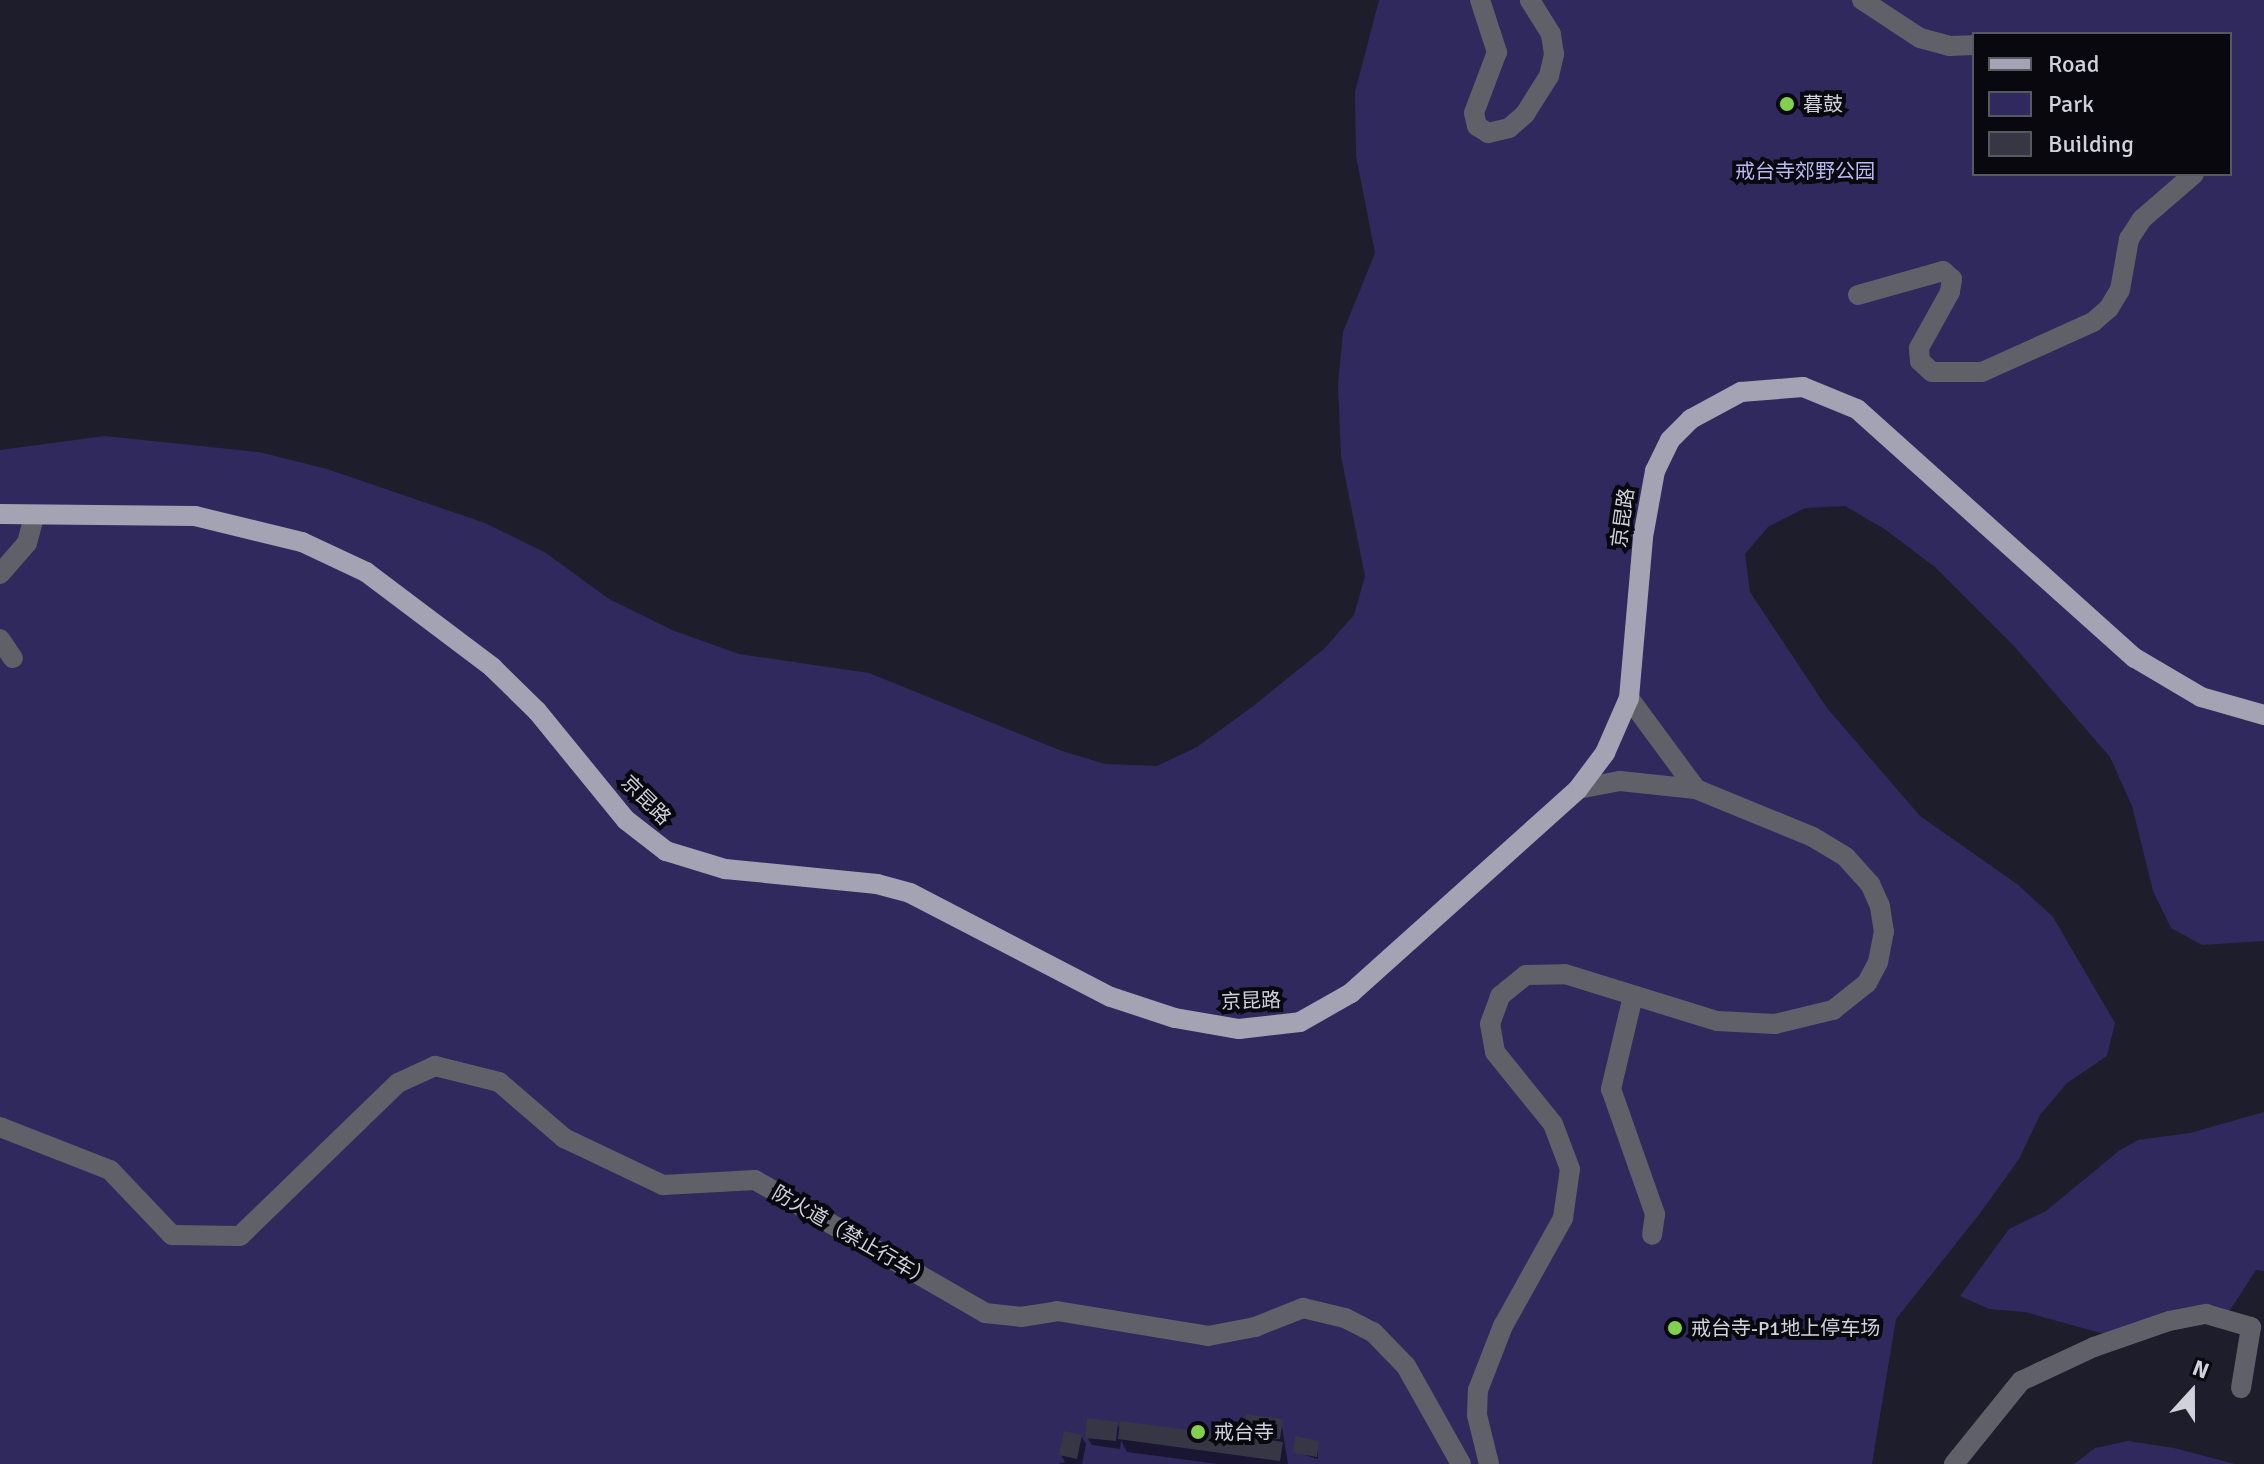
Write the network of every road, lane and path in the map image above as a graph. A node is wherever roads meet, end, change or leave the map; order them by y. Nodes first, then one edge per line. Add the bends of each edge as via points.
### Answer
1 (1480, 0) edge
2 (1530, 0) edge
3 (1862, 0) edge
4 (1972, 45) edge
5 (2192, 176) edge
6 (1858, 295) dead end
7 (0, 514) edge
8 (34, 517) junction
9 (0, 574) edge
10 (0, 639) edge
11 (13, 658) dead end
12 (1629, 698) junction
13 (2264, 715) edge
14 (1578, 789) junction
15 (1696, 789) junction
16 (1633, 996) junction
17 (0, 1127) edge
18 (1652, 1235) dead end
19 (2241, 1388) dead end
20 (1461, 1464) edge
21 (1489, 1464) edge
22 (1954, 1464) edge

1 - 2 street via 1497,52 1474,113 1477,126 1488,133 1509,128 1525,114 1549,76 1551,34
3 - 4 street via 1920,38 1949,46
5 - 6 street via 2142,219 2129,239 2120,290 2109,308 2093,322 1982,372 1932,372 1920,361 1919,348 1950,292 1952,279 1943,271
7 - 8 main road, 京昆路
8 - 9 street via 27,543
8 - 14 main road, 京昆路 via 195,516 271,531 338,557 394,591 492,667 537,711 626,820 666,851 725,869 877,884 910,893 1111,997 1208,1026 1270,1028 1324,1011 1384,967
10 - 11 street
12 - 13 main road, 京昆路 via 1644,525 1655,471 1670,440 1691,419 1741,392 1771,386 1803,387 1857,409 2135,658 2201,697
12 - 14 main road, 京昆路 via 1605,753
12 - 15 street
14 - 15 street via 1620,781
15 - 16 street via 1813,837 1846,857 1870,884 1880,906 1884,932 1878,962 1867,983 1833,1010 1775,1024 1717,1021
16 - 18 street via 1611,1089 1655,1214
16 - 21 street via 1543,972 1512,984 1492,1010 1495,1052 1553,1124 1570,1169 1563,1218 1503,1326 1478,1390 1477,1415
17 - 20 street, 防火道（禁止行车） via 110,1170 172,1235 240,1236 398,1083 435,1066 499,1082 564,1138 663,1185 755,1180 985,1313 1021,1317 1057,1311 1208,1336 1255,1327 1303,1308 1345,1318 1373,1332 1406,1366
19 - 22 street via 2251,1327 2206,1314 2169,1321 2094,1347 2021,1381

